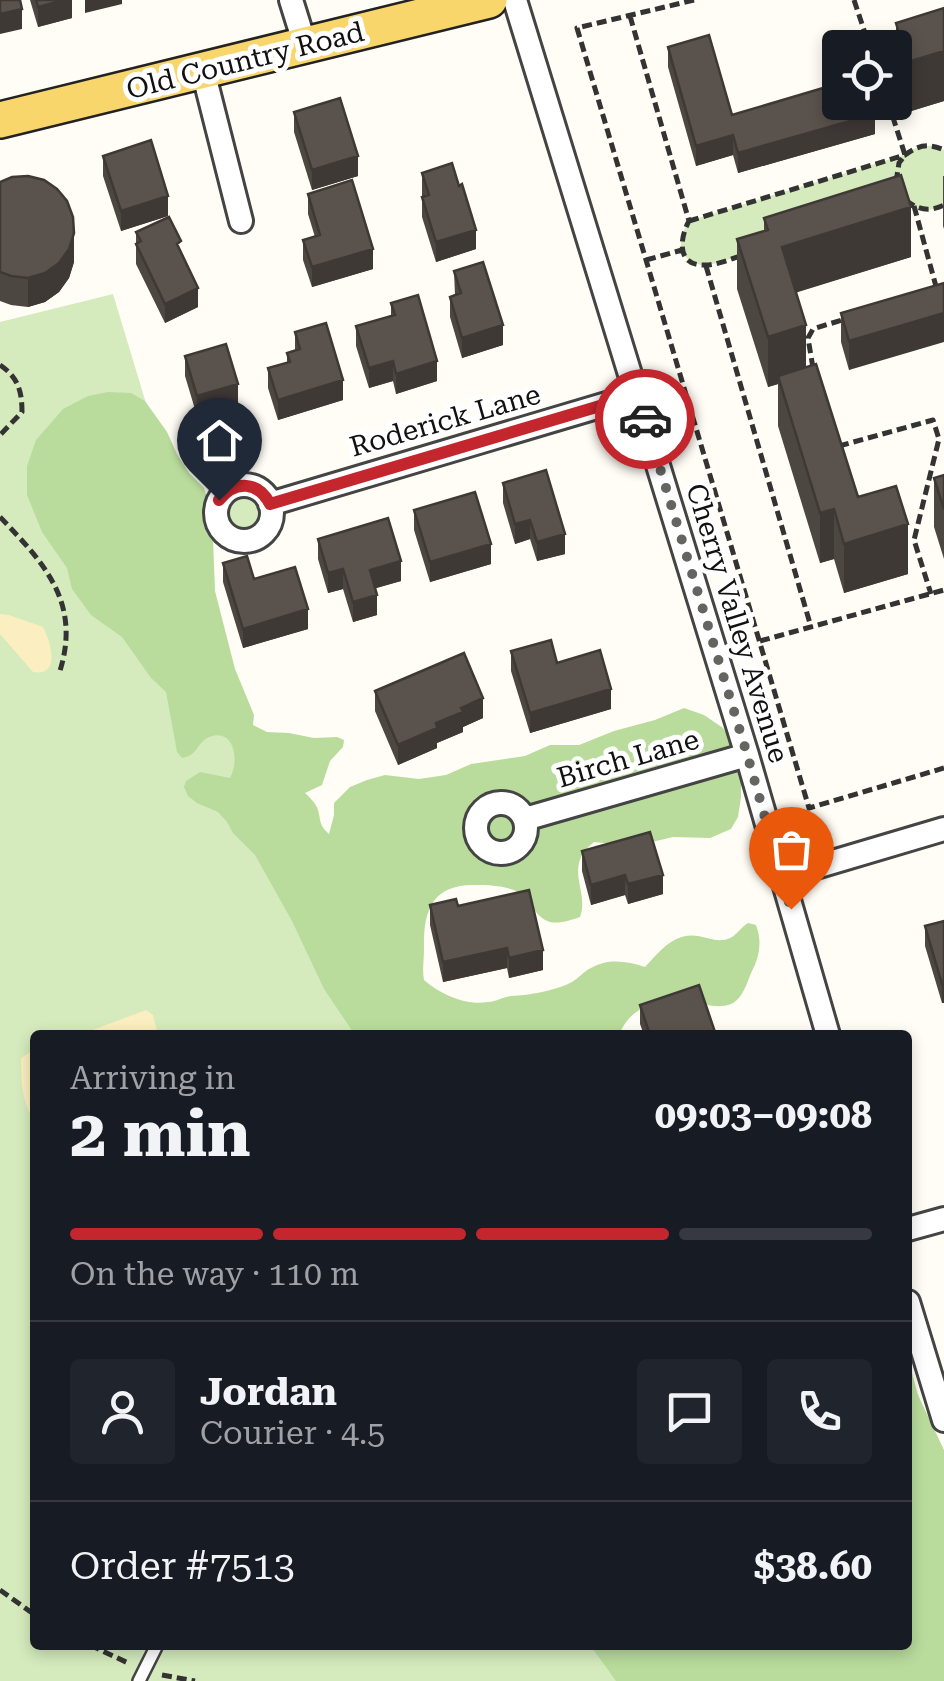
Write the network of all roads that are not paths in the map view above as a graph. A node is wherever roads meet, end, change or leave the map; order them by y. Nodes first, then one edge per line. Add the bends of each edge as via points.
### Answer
1 (291, 0) edge
2 (489, 0) edge
3 (515, 0) edge
4 (306, 45) junction
5 (203, 71) junction
6 (0, 120) edge
7 (242, 222) dead end
8 (637, 395) junction
9 (270, 504) dead end
10 (747, 754) junction
11 (525, 819) dead end
12 (944, 830) edge
13 (782, 877) junction
14 (827, 1030) edge
15 (944, 1219) edge
16 (912, 1229) edge
17 (912, 1315) edge
18 (944, 1420) edge
19 (154, 1650) edge
20 (139, 1681) edge

1 - 4 street
2 - 4 main road, Old Country Road
3 - 8 street, Cherry Valley Avenue
4 - 5 main road, Old Country Road
5 - 6 main road, Old Country Road
5 - 7 street
8 - 9 street, Roderick Lane
8 - 10 street, Cherry Valley Avenue
10 - 11 street, Birch Lane
10 - 13 street, Cherry Valley Avenue
12 - 13 street
13 - 14 street, Cherry Valley Avenue
15 - 16 street
17 - 18 street
19 - 20 lane

